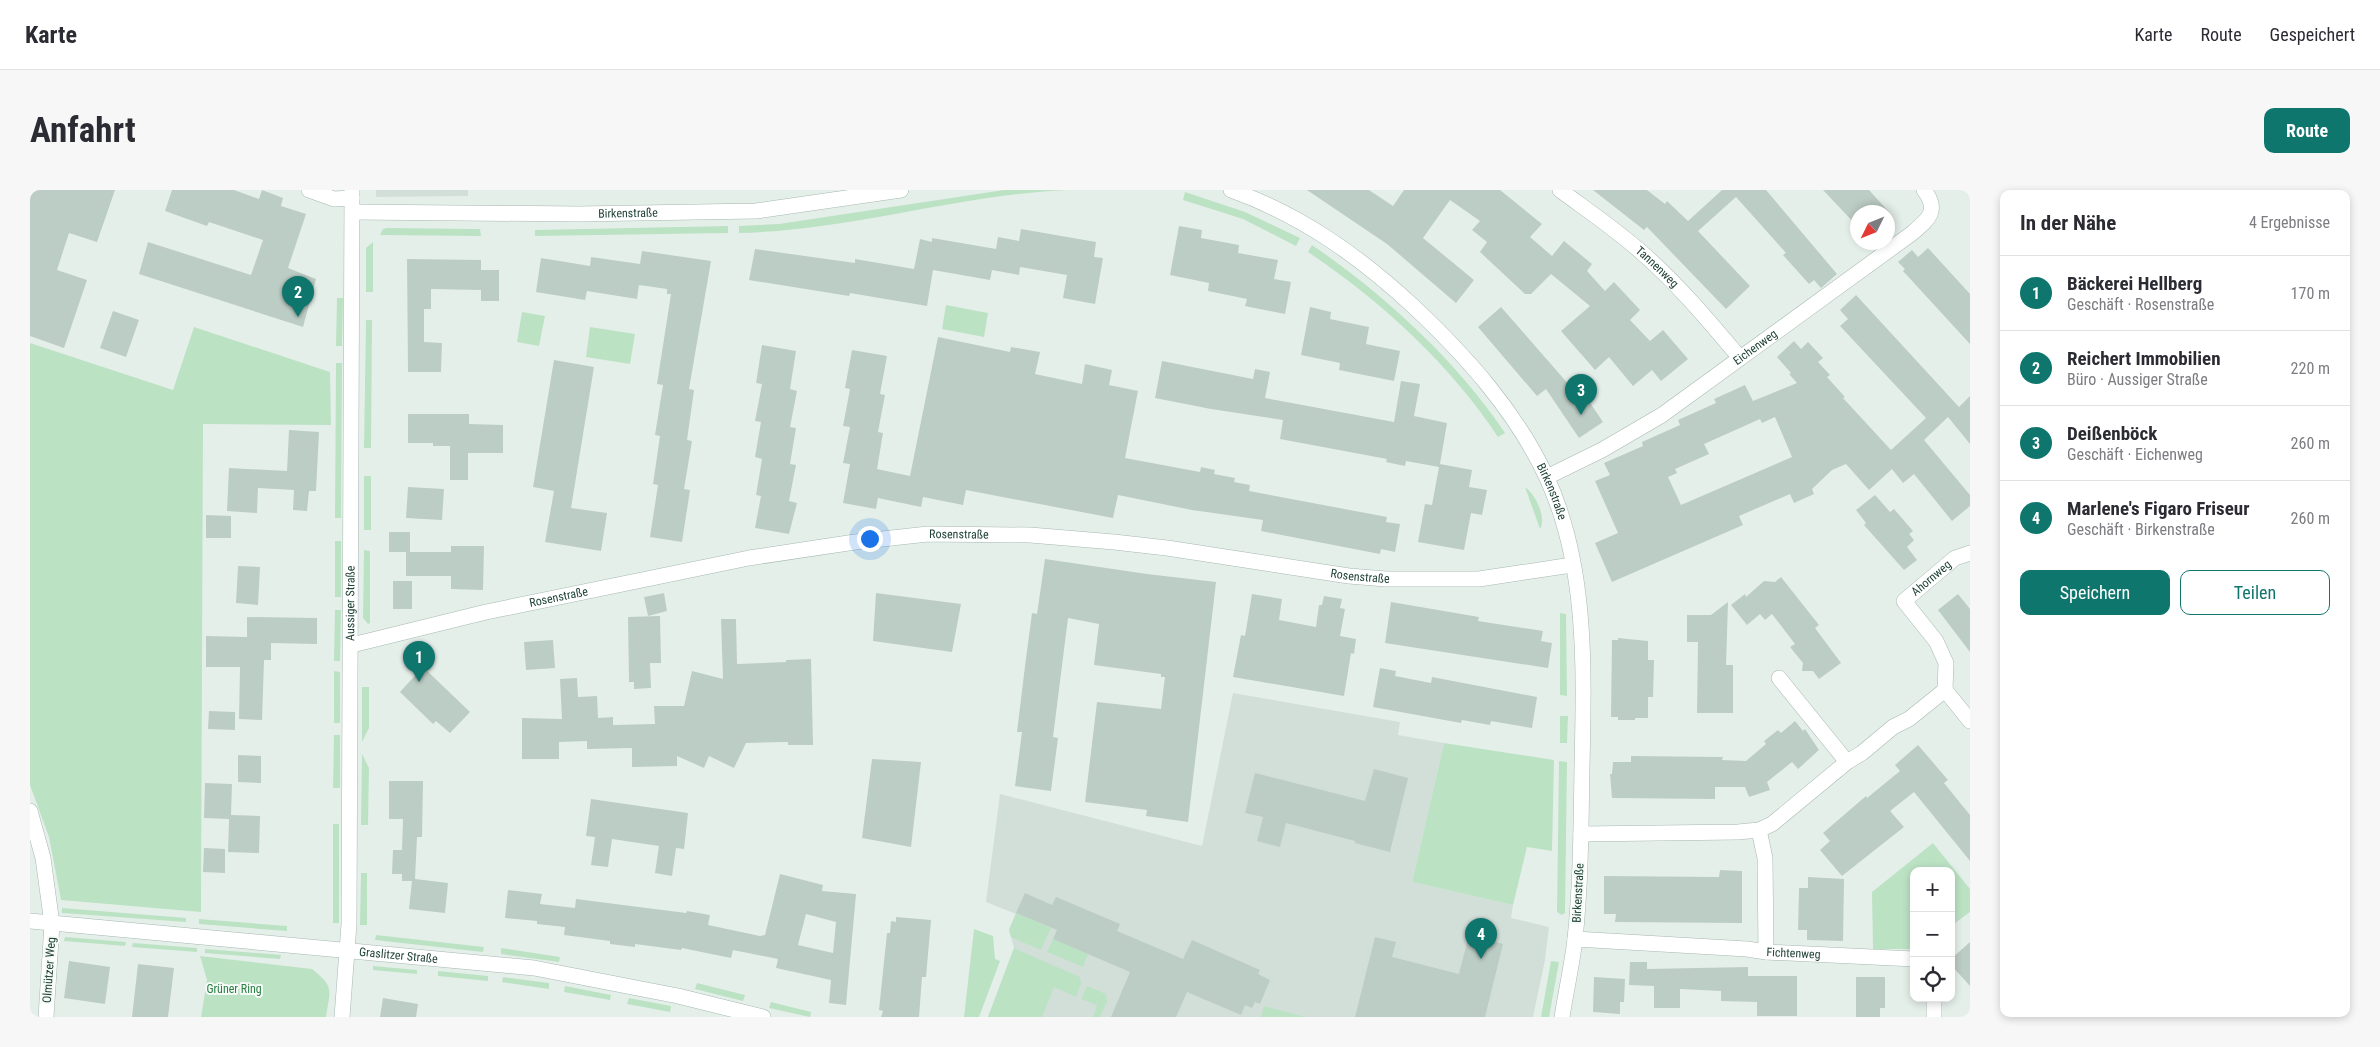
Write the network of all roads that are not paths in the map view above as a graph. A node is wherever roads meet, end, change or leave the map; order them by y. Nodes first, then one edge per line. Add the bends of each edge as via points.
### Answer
1 (309, 190) edge
2 (901, 190) edge
3 (1231, 190) edge
4 (1560, 190) edge
5 (1924, 190) edge
6 (352, 200) edge
7 (1740, 358) junction
8 (1547, 477) junction
9 (1970, 553) edge
10 (1572, 565) junction
11 (352, 645) junction
12 (1778, 678) dead end
13 (1945, 690) junction
14 (1970, 721) edge
15 (1847, 762) junction
16 (30, 811) edge
17 (1759, 830) junction
18 (1581, 834) junction
19 (30, 921) edge
20 (52, 924) junction
21 (1575, 939) junction
22 (348, 951) junction
23 (1766, 952) junction
24 (1910, 959) edge
25 (1934, 1002) edge
26 (46, 1017) edge
27 (342, 1017) edge
28 (763, 1017) edge
29 (1562, 1017) edge
30 (1934, 1017) edge

1 - 6 street, Birkenstraße via 334,199
2 - 6 street, Birkenstraße via 756,211 579,214
3 - 8 street, Birkenstraße via 1314,228 1400,294 1448,340 1497,396
4 - 7 street, Tannenweg via 1652,262
5 - 7 street, Eichenweg via 1932,207 1929,218
6 - 11 street, Aussiger Straße
7 - 8 street, Eichenweg via 1662,414 1602,450
8 - 10 street, Birkenstraße via 1563,524
9 - 13 street, Ahornweg via 1955,558 1904,601 1936,641 1946,663
10 - 11 street, Rosenstraße via 1479,579 1386,579 1114,542 1030,535 928,534 749,558 524,604
10 - 18 street, Birkenstraße via 1582,655
11 - 22 street, Aussiger Straße
12 - 15 street
13 - 14 street
13 - 15 street
15 - 17 street via 1772,824
16 - 20 street, Olmützer Weg via 43,858
17 - 18 street
17 - 23 street, Fichtenweg via 1766,858
18 - 21 street, Birkenstraße
19 - 20 street, Graslitzer Straße
20 - 22 street, Graslitzer Straße
20 - 26 street, Olmützer Weg
21 - 23 street, Birkenstraße
21 - 29 street, Birkenstraße
22 - 27 street, Aussiger Straße
22 - 28 street, Graslitzer Straße via 534,968 678,996
23 - 24 street, Fichtenweg
25 - 30 street

